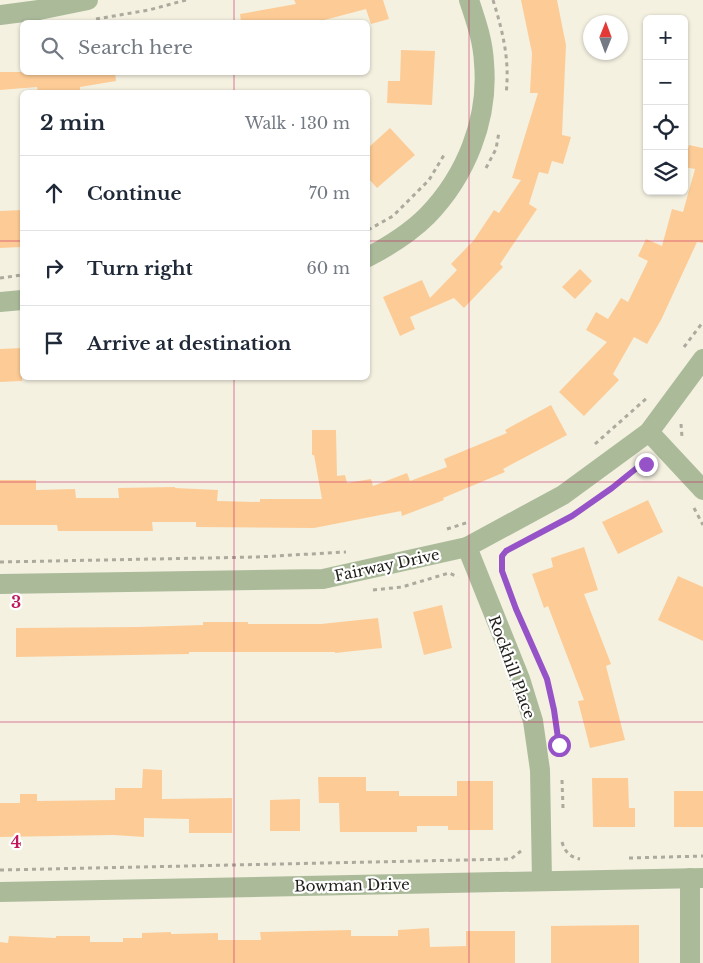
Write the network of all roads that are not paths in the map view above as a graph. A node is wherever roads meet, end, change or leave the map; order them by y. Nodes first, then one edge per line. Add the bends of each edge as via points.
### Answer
1 (88, 0) edge
2 (469, 0) edge
3 (0, 15) edge
4 (370, 256) edge
5 (20, 300) edge
6 (0, 302) edge
7 (703, 359) edge
8 (649, 432) junction
9 (698, 497) edge
10 (467, 547) junction
11 (0, 584) edge
12 (696, 878) edge
13 (542, 881) junction
14 (0, 892) edge
15 (690, 963) edge

1 - 3 street
2 - 4 street via 482,46 485,85 477,129 468,155 458,176 426,217
5 - 6 street
7 - 8 street, Fairway Drive
8 - 9 street
8 - 10 street, Fairway Drive via 564,495
10 - 11 street, Fairway Drive via 323,579
10 - 13 street, Rockhill Place via 520,679 532,721 540,770
12 - 13 street, Bowman Drive
12 - 15 street
13 - 14 street, Bowman Drive

